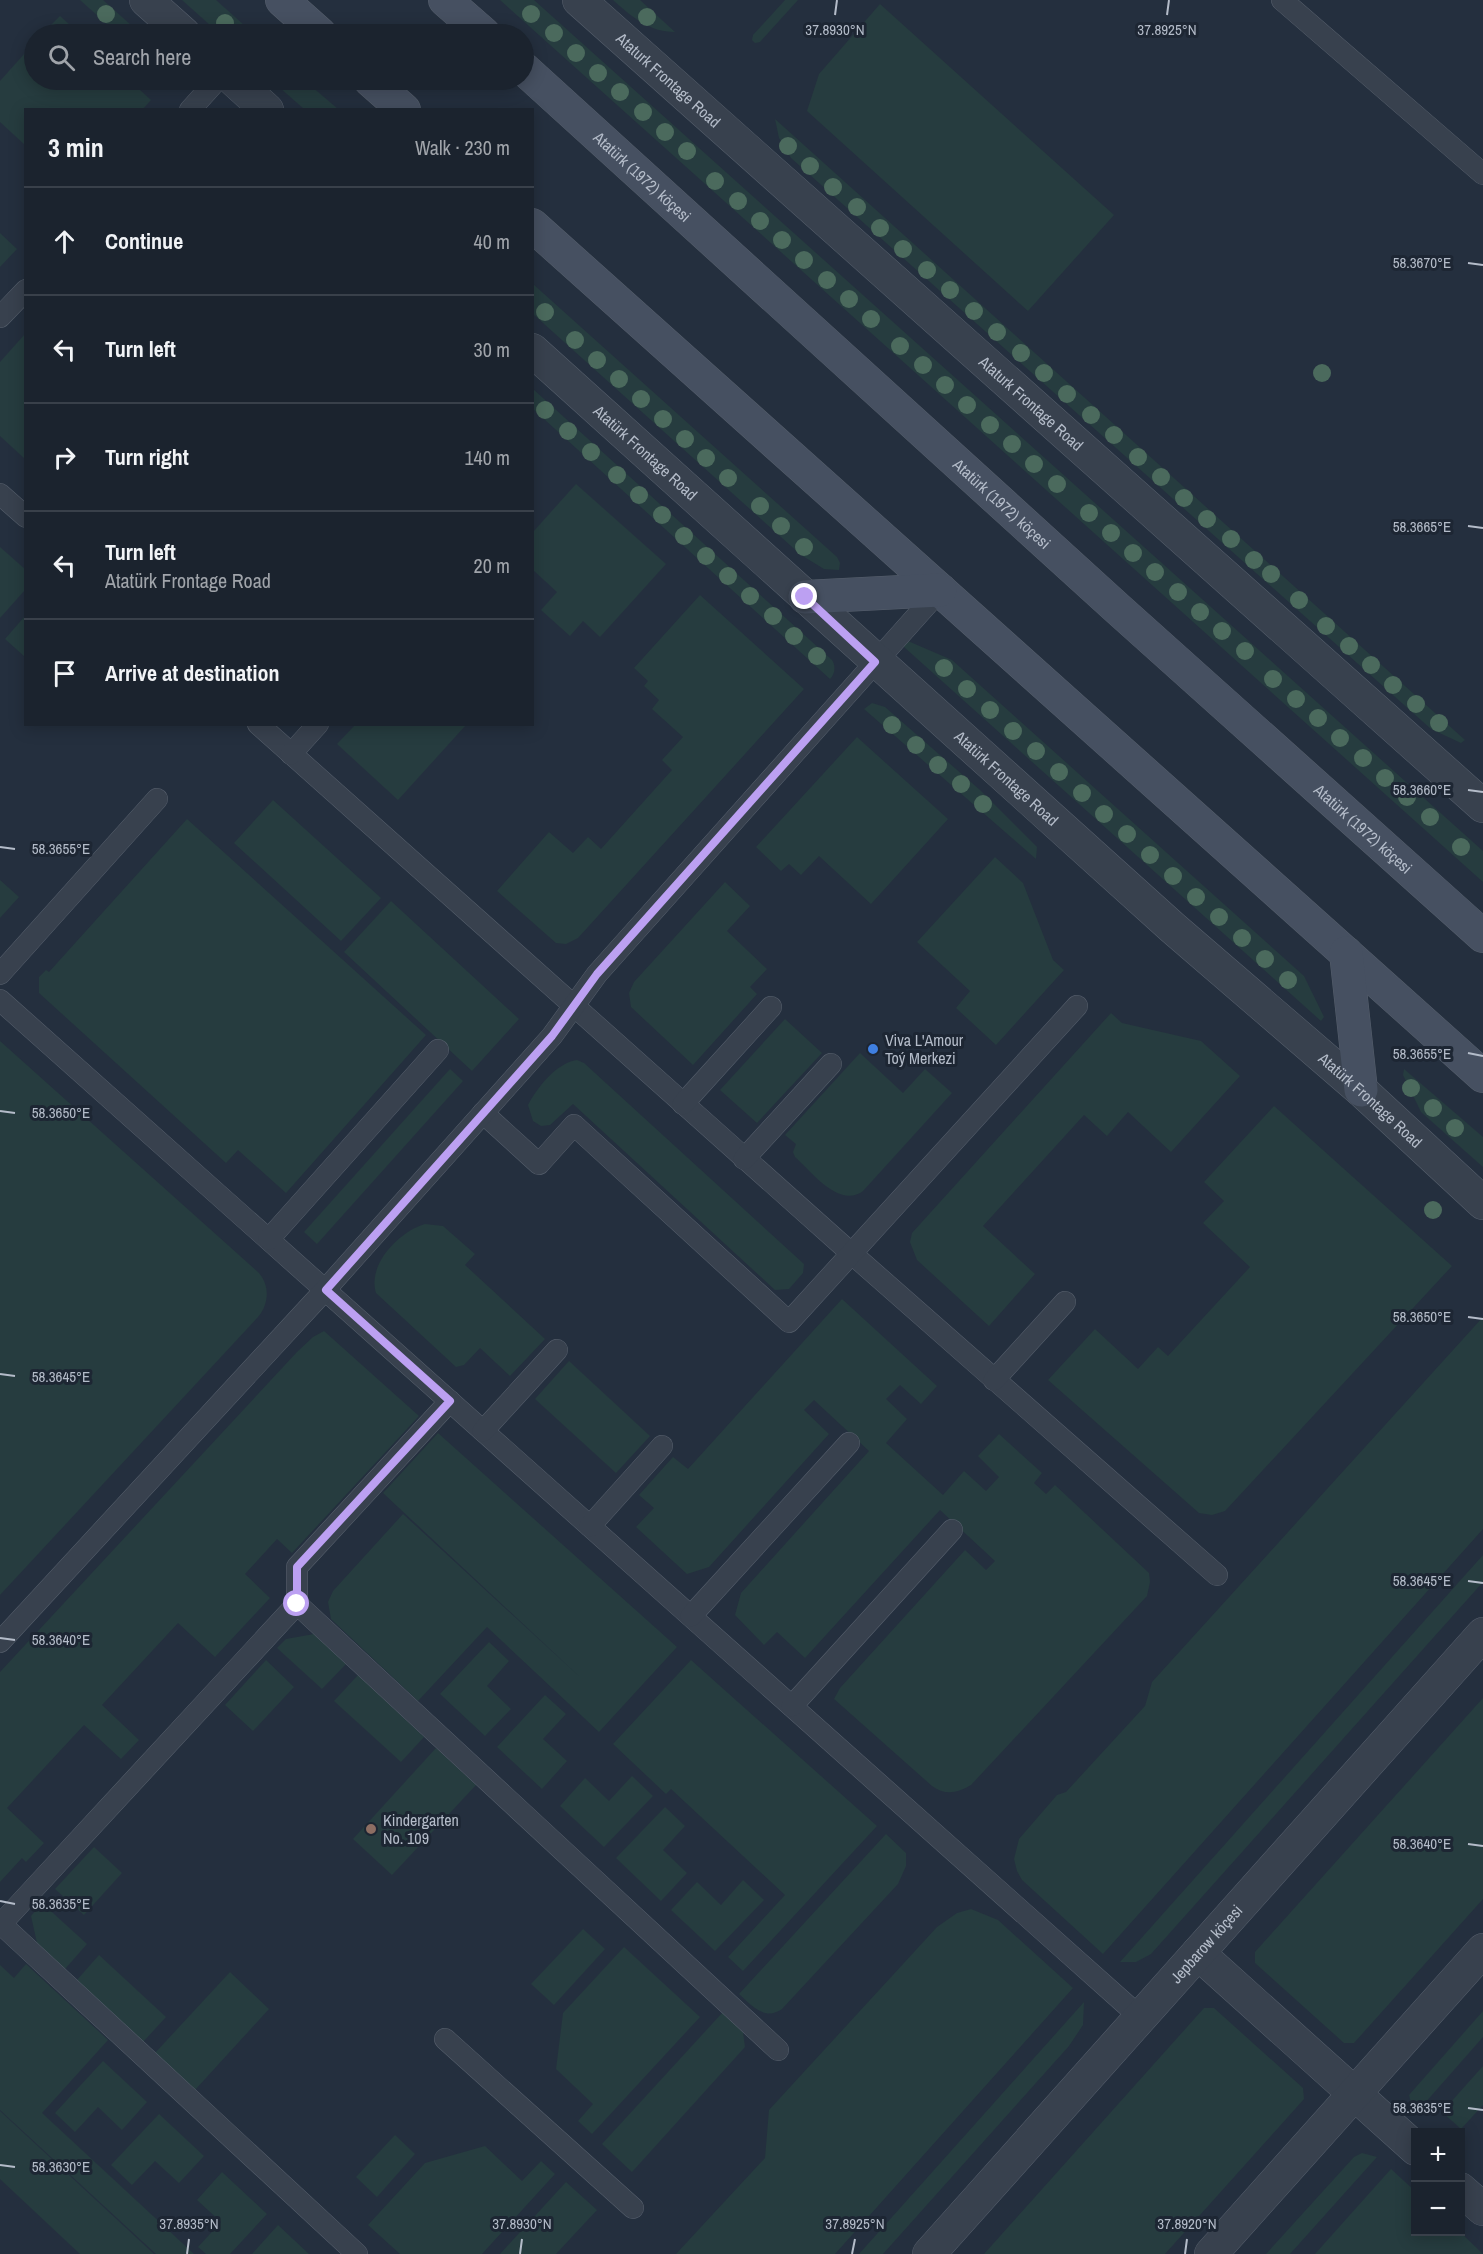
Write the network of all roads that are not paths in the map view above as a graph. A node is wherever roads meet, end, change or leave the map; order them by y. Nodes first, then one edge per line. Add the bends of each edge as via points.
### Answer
1 (146, 0) edge
2 (282, 0) edge
3 (445, 0) edge
4 (579, 0) edge
5 (1282, 0) edge
6 (173, 24) edge
7 (309, 24) edge
8 (473, 24) edge
9 (534, 78) edge
10 (208, 90) edge
11 (245, 90) edge
12 (381, 90) edge
13 (192, 108) edge
14 (265, 108) edge
15 (402, 108) edge
16 (1483, 174) edge
17 (534, 227) edge
18 (24, 292) edge
19 (0, 317) edge
20 (534, 352) edge
21 (0, 494) edge
22 (24, 515) edge
23 (940, 590) junction
24 (805, 597) junction
25 (875, 662) junction
26 (260, 726) edge
27 (316, 726) edge
28 (291, 754) junction
29 (157, 799) dead end
30 (1483, 806) edge
31 (1483, 936) edge
32 (1346, 953) junction
33 (0, 974) edge
34 (0, 999) edge
35 (573, 1006) junction
36 (1077, 1006) dead end
37 (771, 1007) dead end
38 (438, 1050) dead end
39 (831, 1064) dead end
40 (1483, 1076) edge
41 (1361, 1090) junction
42 (683, 1104) junction
43 (483, 1113) junction
44 (744, 1159) junction
45 (1483, 1203) edge
46 (269, 1239) junction
47 (851, 1254) junction
48 (326, 1290) junction
49 (1065, 1302) dead end
50 (557, 1350) dead end
51 (994, 1380) junction
52 (450, 1401) junction
53 (483, 1431) junction
54 (849, 1443) dead end
55 (662, 1446) dead end
56 (590, 1526) junction
57 (952, 1530) dead end
58 (1217, 1575) dead end
59 (297, 1604) junction
60 (691, 1616) junction
61 (1483, 1634) edge
62 (0, 1642) edge
63 (792, 1706) junction
64 (1483, 1950) edge
65 (1198, 1953) junction
66 (1140, 2018) junction
67 (445, 2039) dead end
68 (778, 2050) dead end
69 (1354, 2094) junction
70 (1411, 2145) edge
71 (1465, 2193) edge
72 (633, 2208) dead end
73 (1483, 2209) edge
74 (357, 2254) edge
75 (929, 2254) edge
76 (1211, 2254) edge

1 - 6 street
2 - 7 main road
3 - 8 main road
4 - 30 street, Ataturk Frontage Road
5 - 16 lane
9 - 31 main road, Atatürk (1972) köçesi
10 - 13 lane
11 - 14 street
12 - 15 main road
17 - 23 main road
18 - 19 lane
20 - 24 street, Atatürk Frontage Road
21 - 22 lane
23 - 24 main road
23 - 25 lane
23 - 32 main road
24 - 25 street, Atatürk Frontage Road
25 - 35 lane via 597,974
25 - 41 street, Atatürk Frontage Road
26 - 28 lane
27 - 28 lane
28 - 35 lane
29 - 33 lane
32 - 40 main road
32 - 41 main road
34 - 46 lane
35 - 42 lane
35 - 43 lane via 552,1036
36 - 47 lane
37 - 42 lane
38 - 46 lane
39 - 44 lane
41 - 45 street, Atatürk Frontage Road
42 - 44 lane
43 - 47 lane via 539,1164 574,1125 789,1322
43 - 48 lane
44 - 47 lane
46 - 48 lane
47 - 51 lane
48 - 52 lane
48 - 62 lane
49 - 51 lane
50 - 53 lane
51 - 58 lane
52 - 53 lane
52 - 59 lane via 297,1567
53 - 56 lane
54 - 60 lane
55 - 56 lane
56 - 60 lane
57 - 63 lane
59 - 68 lane
59 - 74 lane via 2,1924
60 - 63 lane
61 - 65 street, Jepbarow köçesi
63 - 66 lane
64 - 69 street
65 - 66 street, Jepbarow köçesi
65 - 69 street
66 - 75 street, Jepbarow köçesi
67 - 72 lane
69 - 70 street
69 - 76 street
71 - 73 street

